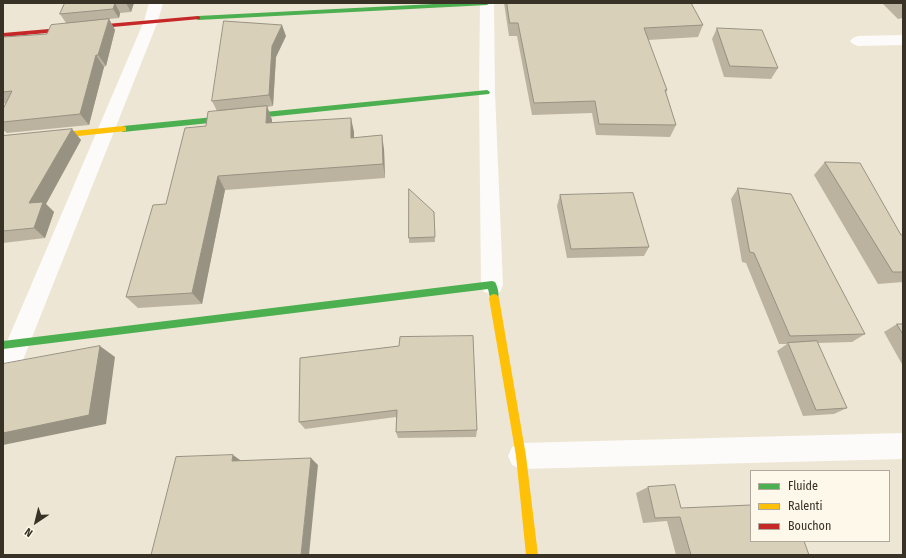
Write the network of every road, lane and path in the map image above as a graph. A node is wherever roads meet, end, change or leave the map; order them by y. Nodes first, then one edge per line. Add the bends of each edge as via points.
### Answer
1 (486, 3) edge
2 (153, 12) edge
3 (3, 35) edge
4 (903, 40) edge
5 (858, 41) dead end
6 (487, 92) junction
7 (107, 130) junction
8 (3, 141) edge
9 (492, 285) junction
10 (10, 344) edge
11 (3, 380) edge
12 (903, 446) edge
13 (521, 456) junction
14 (532, 555) edge

1 - 2 street
1 - 6 street
2 - 3 street
2 - 7 street
4 - 5 street
6 - 7 street
6 - 9 street
7 - 8 street
7 - 10 street
9 - 10 street
9 - 13 street
10 - 11 street
12 - 13 street
13 - 14 street

